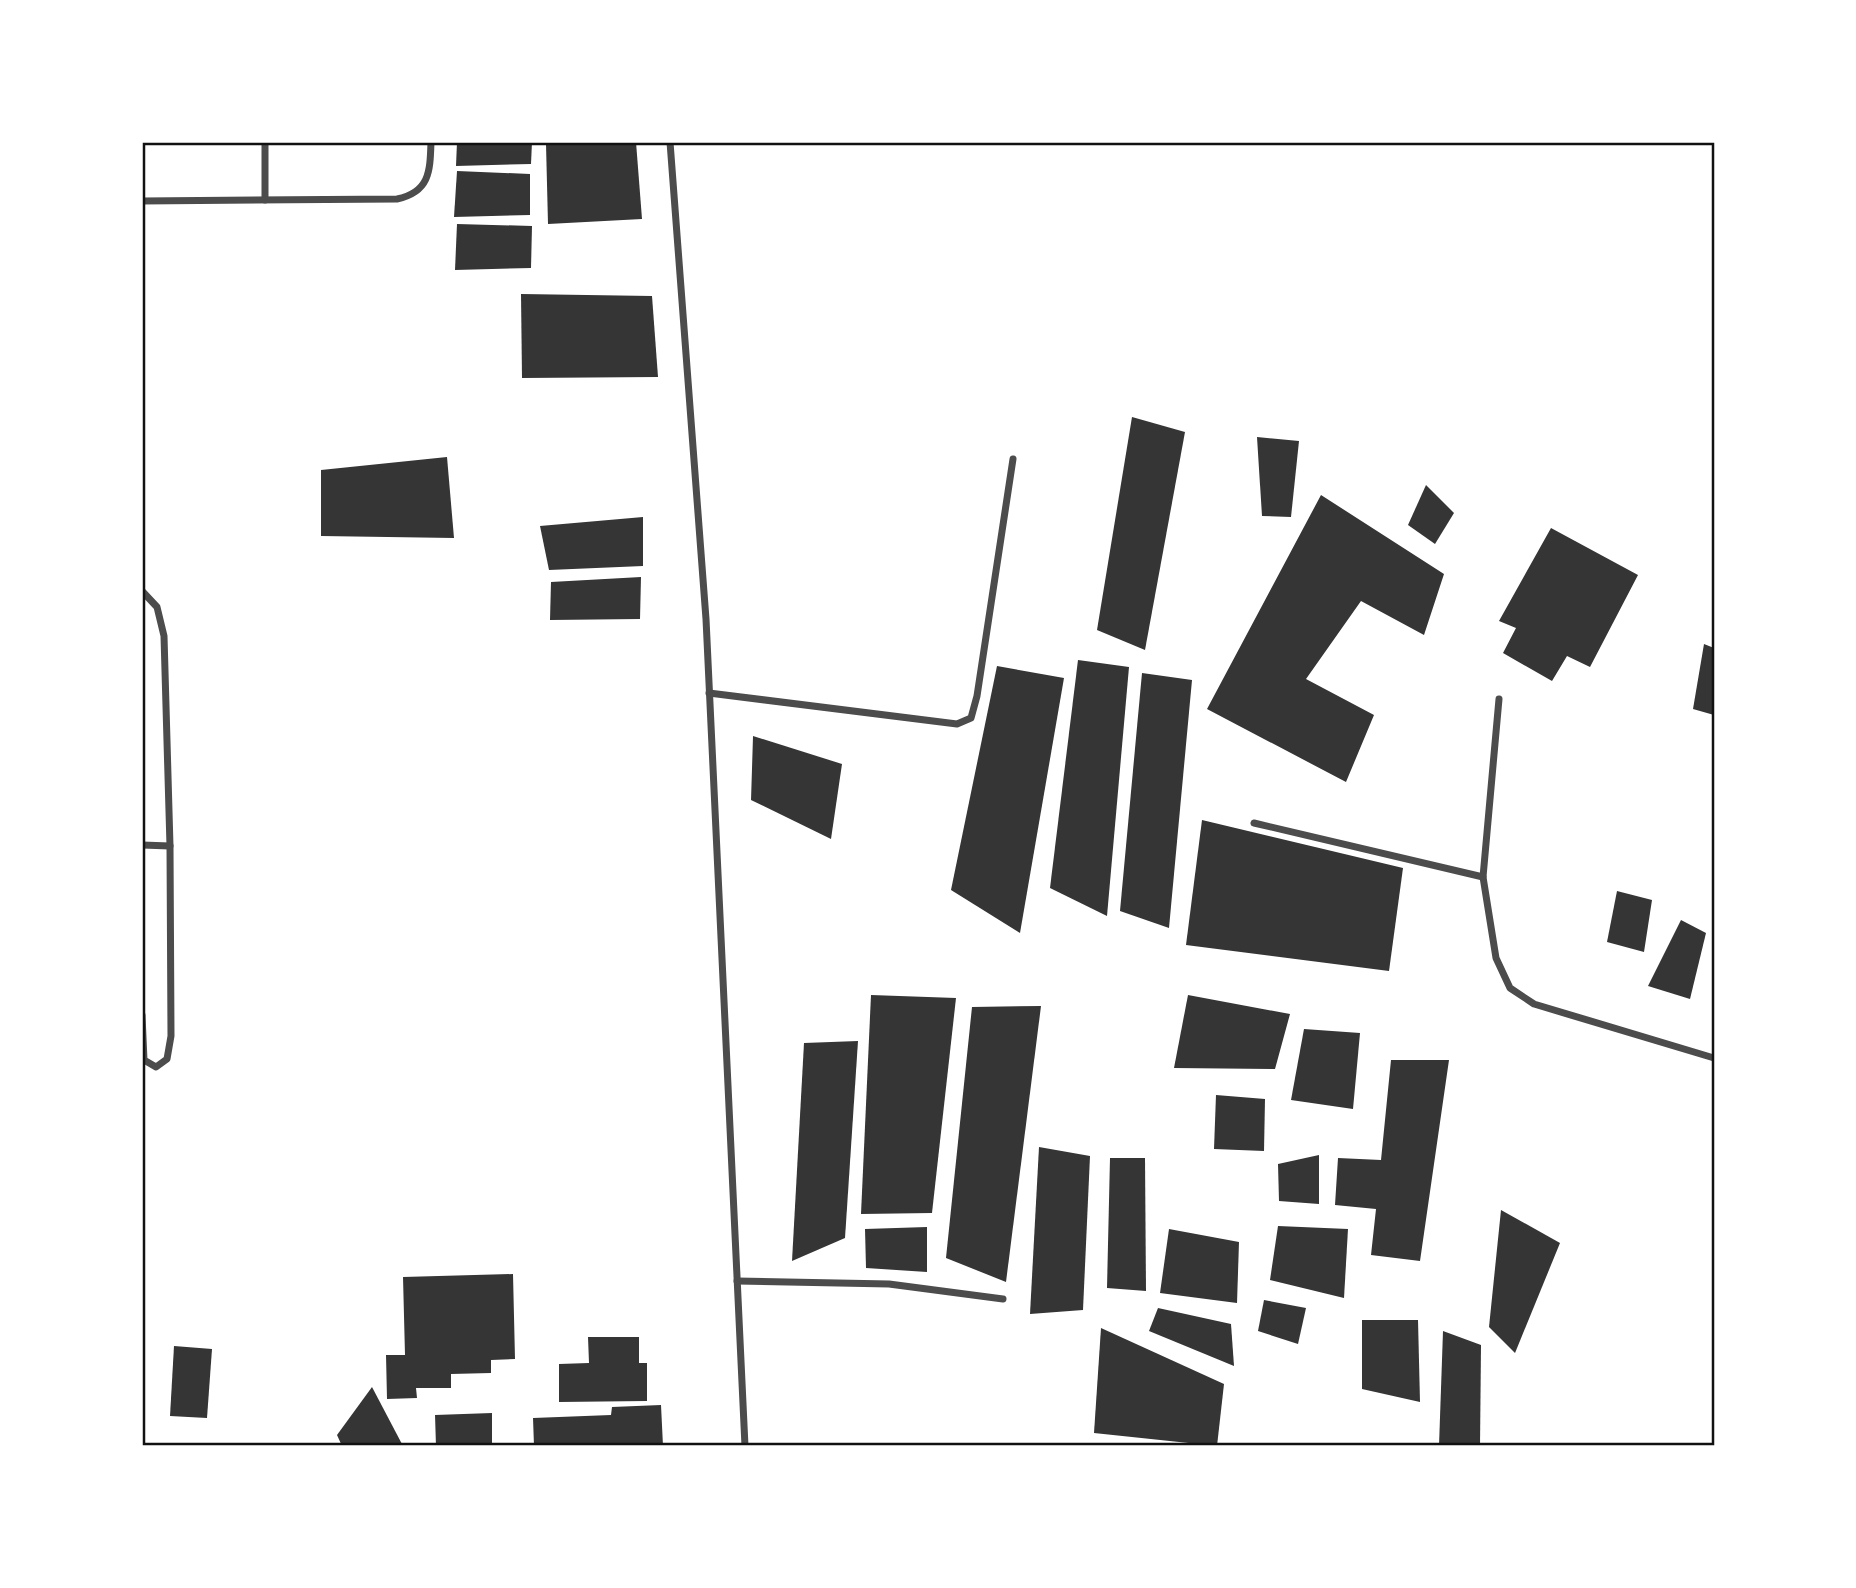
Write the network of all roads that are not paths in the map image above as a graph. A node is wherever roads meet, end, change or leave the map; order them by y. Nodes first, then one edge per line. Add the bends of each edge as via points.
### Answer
1 (265, 142) edge
2 (431, 142) edge
3 (670, 142) edge
4 (265, 200) junction
5 (142, 201) edge
6 (1013, 459) dead end
7 (142, 591) edge
8 (709, 693) junction
9 (1499, 699) dead end
10 (1254, 823) dead end
11 (142, 845) edge
12 (170, 846) junction
13 (1483, 877) junction
14 (142, 1015) edge
15 (1714, 1058) edge
16 (737, 1281) junction
17 (1003, 1299) dead end
18 (745, 1446) edge

1 - 4 street
2 - 4 street via 428,175 412,196
3 - 8 street
4 - 5 street
6 - 8 street via 977,696 968,721 957,724
7 - 12 street via 157,607 164,636
8 - 16 street
9 - 13 street
10 - 13 street
11 - 12 street
12 - 14 street via 171,1036 167,1059 156,1068 144,1060
13 - 15 street via 1496,958 1510,988 1534,1004
16 - 17 street via 889,1284
16 - 18 street

